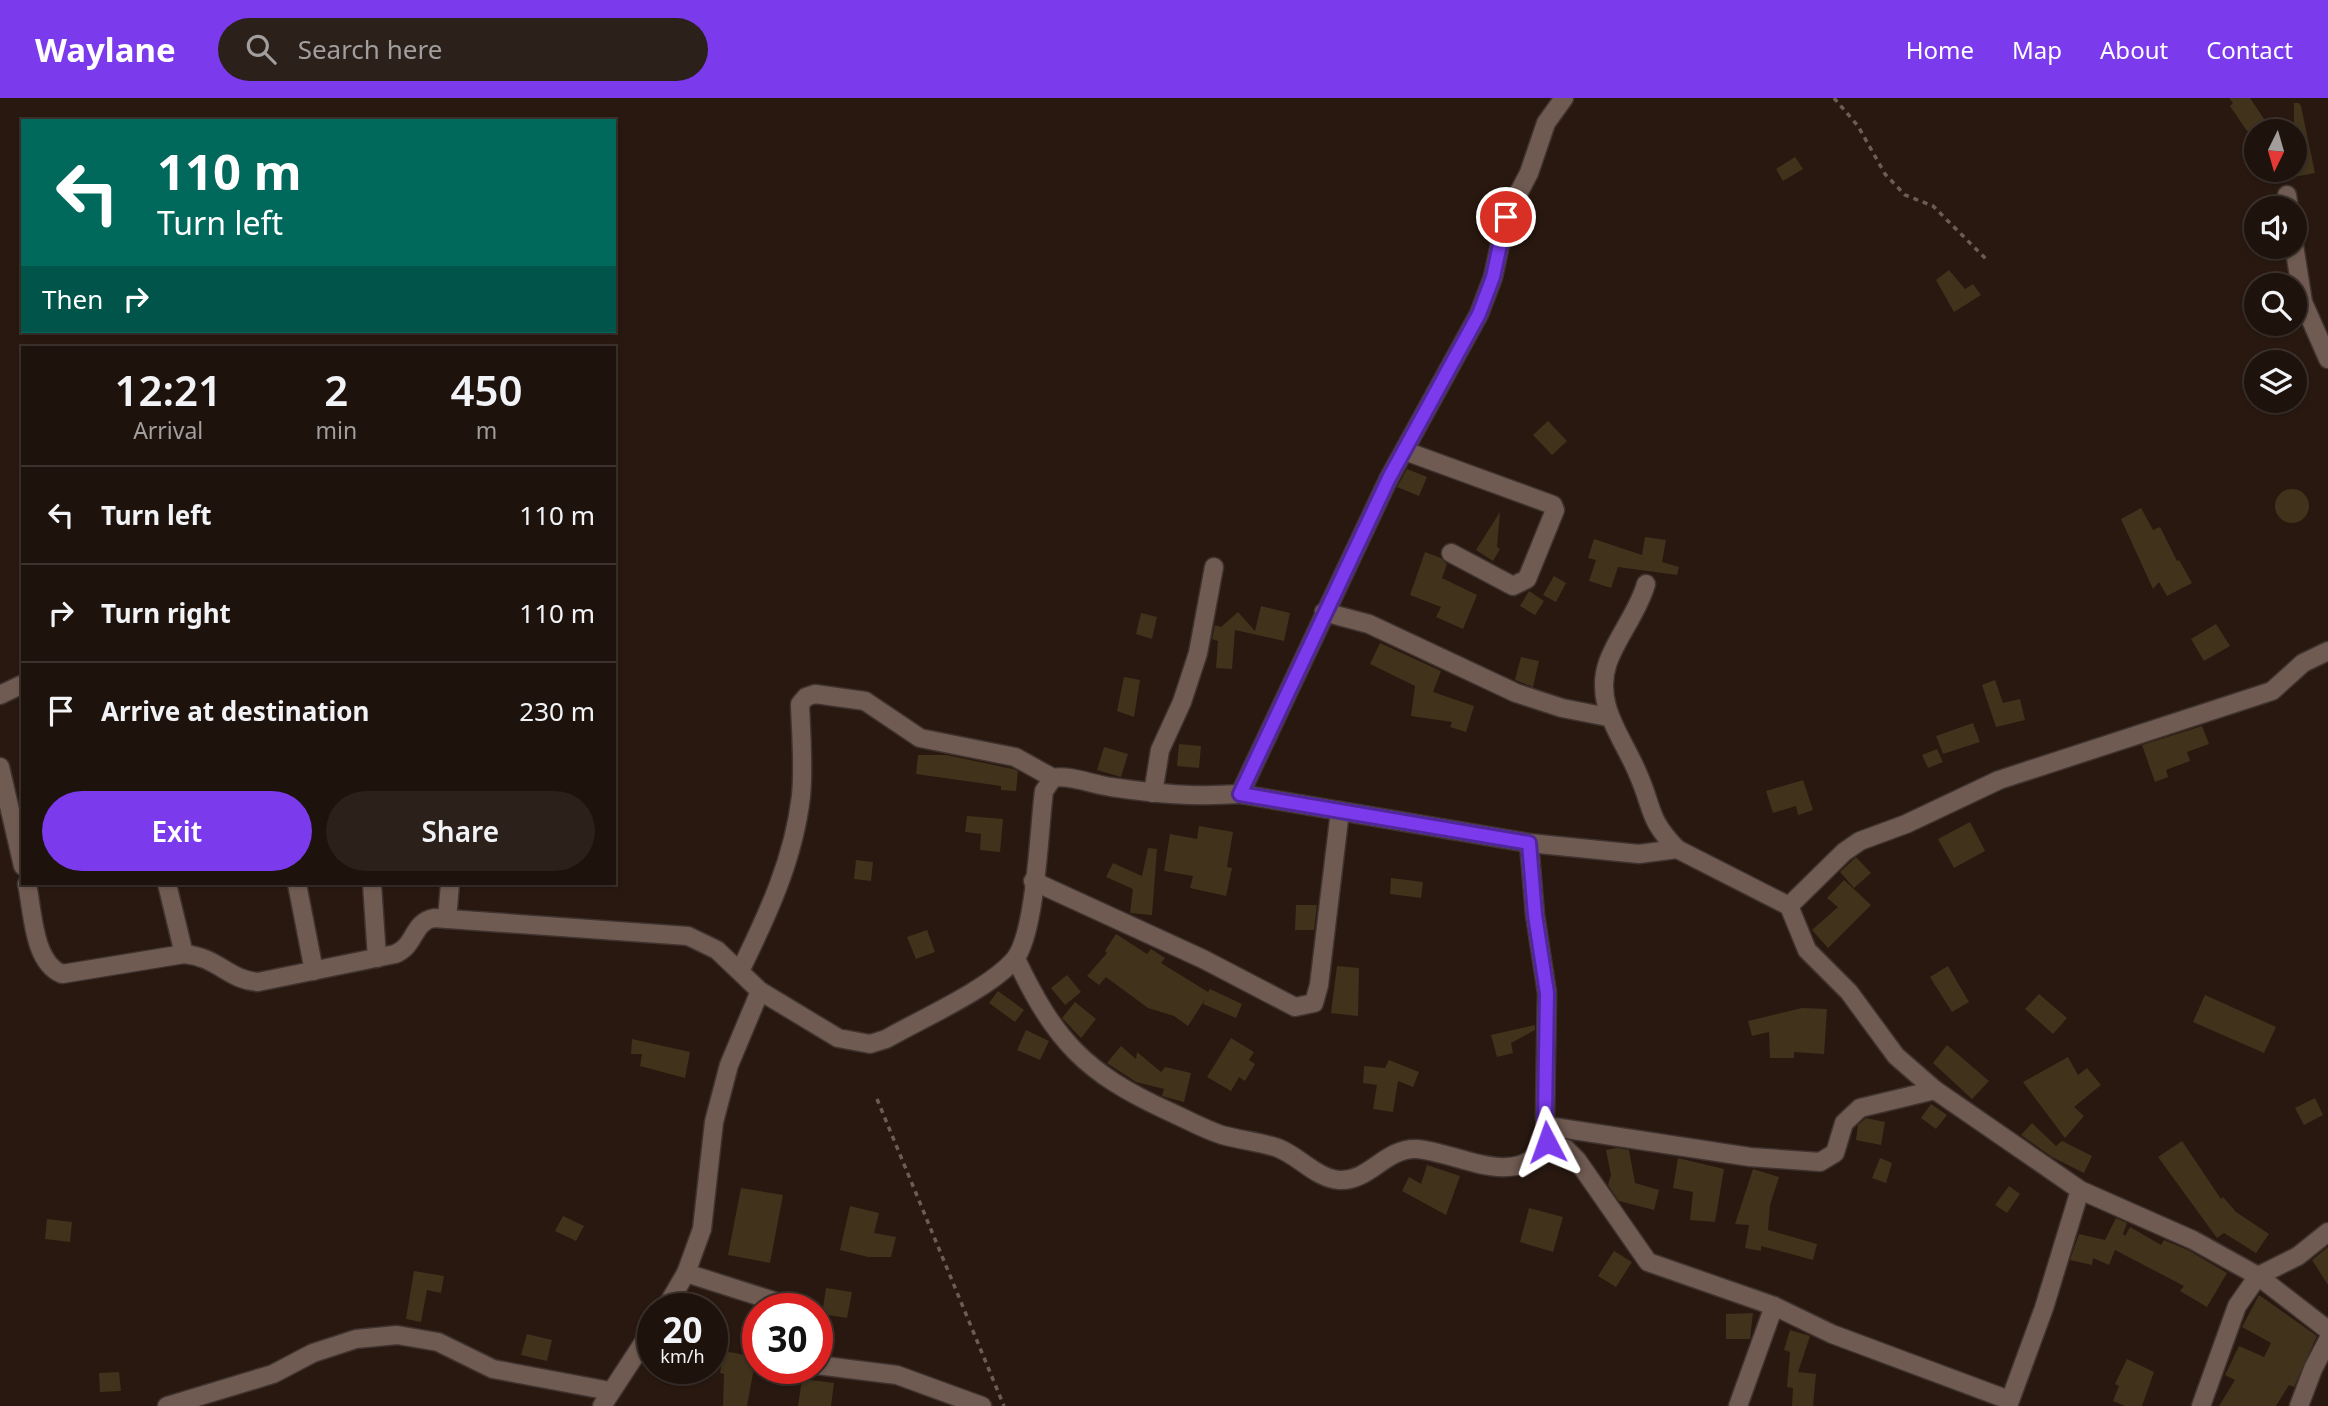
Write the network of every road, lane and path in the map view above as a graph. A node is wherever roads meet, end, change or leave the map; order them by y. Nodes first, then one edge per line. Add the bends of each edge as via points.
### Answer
1 (1564, 98) edge
2 (1834, 98) edge
3 (2296, 259) edge
4 (1987, 260) dead end
5 (2328, 359) edge
6 (1405, 451) junction
7 (1451, 553) dead end
8 (1214, 567) dead end
9 (1646, 584) dead end
10 (1324, 612) junction
11 (2328, 651) edge
12 (21, 685) edge
13 (0, 695) edge
14 (1608, 717) junction
15 (0, 767) edge
16 (1053, 778) junction
17 (1153, 793) junction
18 (1240, 794) junction
19 (1340, 811) junction
20 (1529, 843) junction
21 (1677, 849) junction
22 (21, 857) edge
23 (1033, 881) junction
24 (27, 885) edge
25 (167, 885) edge
26 (297, 885) edge
27 (372, 885) edge
28 (450, 885) edge
29 (1789, 906) junction
30 (447, 919) junction
31 (184, 954) junction
32 (377, 958) junction
33 (1016, 959) junction
34 (741, 970) junction
35 (314, 971) junction
36 (760, 991) junction
37 (1935, 1090) junction
38 (877, 1099) dead end
39 (1547, 1134) junction
40 (2080, 1190) junction
41 (2328, 1231) edge
42 (686, 1273) junction
43 (2258, 1276) junction
44 (674, 1293) edge
45 (749, 1293) edge
46 (1774, 1306) junction
47 (2328, 1330) edge
48 (2328, 1340) edge
49 (637, 1352) edge
50 (833, 1367) edge
51 (606, 1398) edge
52 (2009, 1403) edge
53 (167, 1406) edge
54 (982, 1406) edge
55 (1004, 1406) edge
56 (1738, 1406) edge
57 (2201, 1406) edge
58 (2299, 1406) edge

1 - 6 street via 1546,123 1529,173 1506,217 1493,277 1479,314
2 - 4 path via 1858,126 1885,174 1905,195 1933,206
3 - 5 street via 2302,302
6 - 7 street via 1553,505 1555,510 1523,583 1513,586
6 - 10 street
8 - 17 street via 1198,653 1160,750
9 - 14 street via 1608,662 1604,681
10 - 14 street via 1369,624 1516,693
10 - 18 street
11 - 29 street via 2303,663 2272,691 1999,780 1917,820 1860,841
12 - 13 street
14 - 21 street via 1639,774 1648,810
15 - 22 street
16 - 17 street via 1063,775 1082,783
16 - 23 street via 1044,791
16 - 34 street via 1015,757 920,738 864,701 815,694 806,697 800,704 801,796 789,859
17 - 18 street via 1183,797
18 - 19 street
19 - 20 street
19 - 23 street via 1319,985 1314,1003 1303,1007 1294,1007 1203,959
20 - 21 street via 1639,853
20 - 39 street via 1547,993
21 - 29 street
23 - 33 street via 1030,918
24 - 31 street via 43,958 54,971 70,975
25 - 31 street
26 - 35 street
27 - 32 street
28 - 30 street
29 - 37 street via 1807,950 1849,992 1896,1056
30 - 32 street via 423,921 408,948
30 - 34 street via 688,936 717,950
31 - 35 street via 216,961 247,982
32 - 35 street
33 - 36 street via 981,986 870,1044 838,1038
33 - 39 street via 1040,1010 1082,1061 1137,1097 1219,1135 1280,1149 1325,1176 1350,1180 1399,1151 1412,1149 1469,1164 1504,1167 1536,1157
34 - 36 street
36 - 42 street via 729,1065 714,1122 702,1229
37 - 39 street via 1860,1108 1844,1123 1835,1153 1820,1162
37 - 40 street
38 - 55 path
39 - 46 street via 1577,1160 1648,1262
40 - 43 street via 2193,1240
40 - 52 street
41 - 43 street via 2298,1256
42 - 44 street
42 - 45 street
43 - 47 street
43 - 57 street via 2237,1306
46 - 52 street via 1832,1334
46 - 56 street
48 - 58 street
49 - 51 street
50 - 54 street via 897,1375
51 - 53 street via 493,1369 438,1342 397,1335 356,1339 313,1353 274,1374

